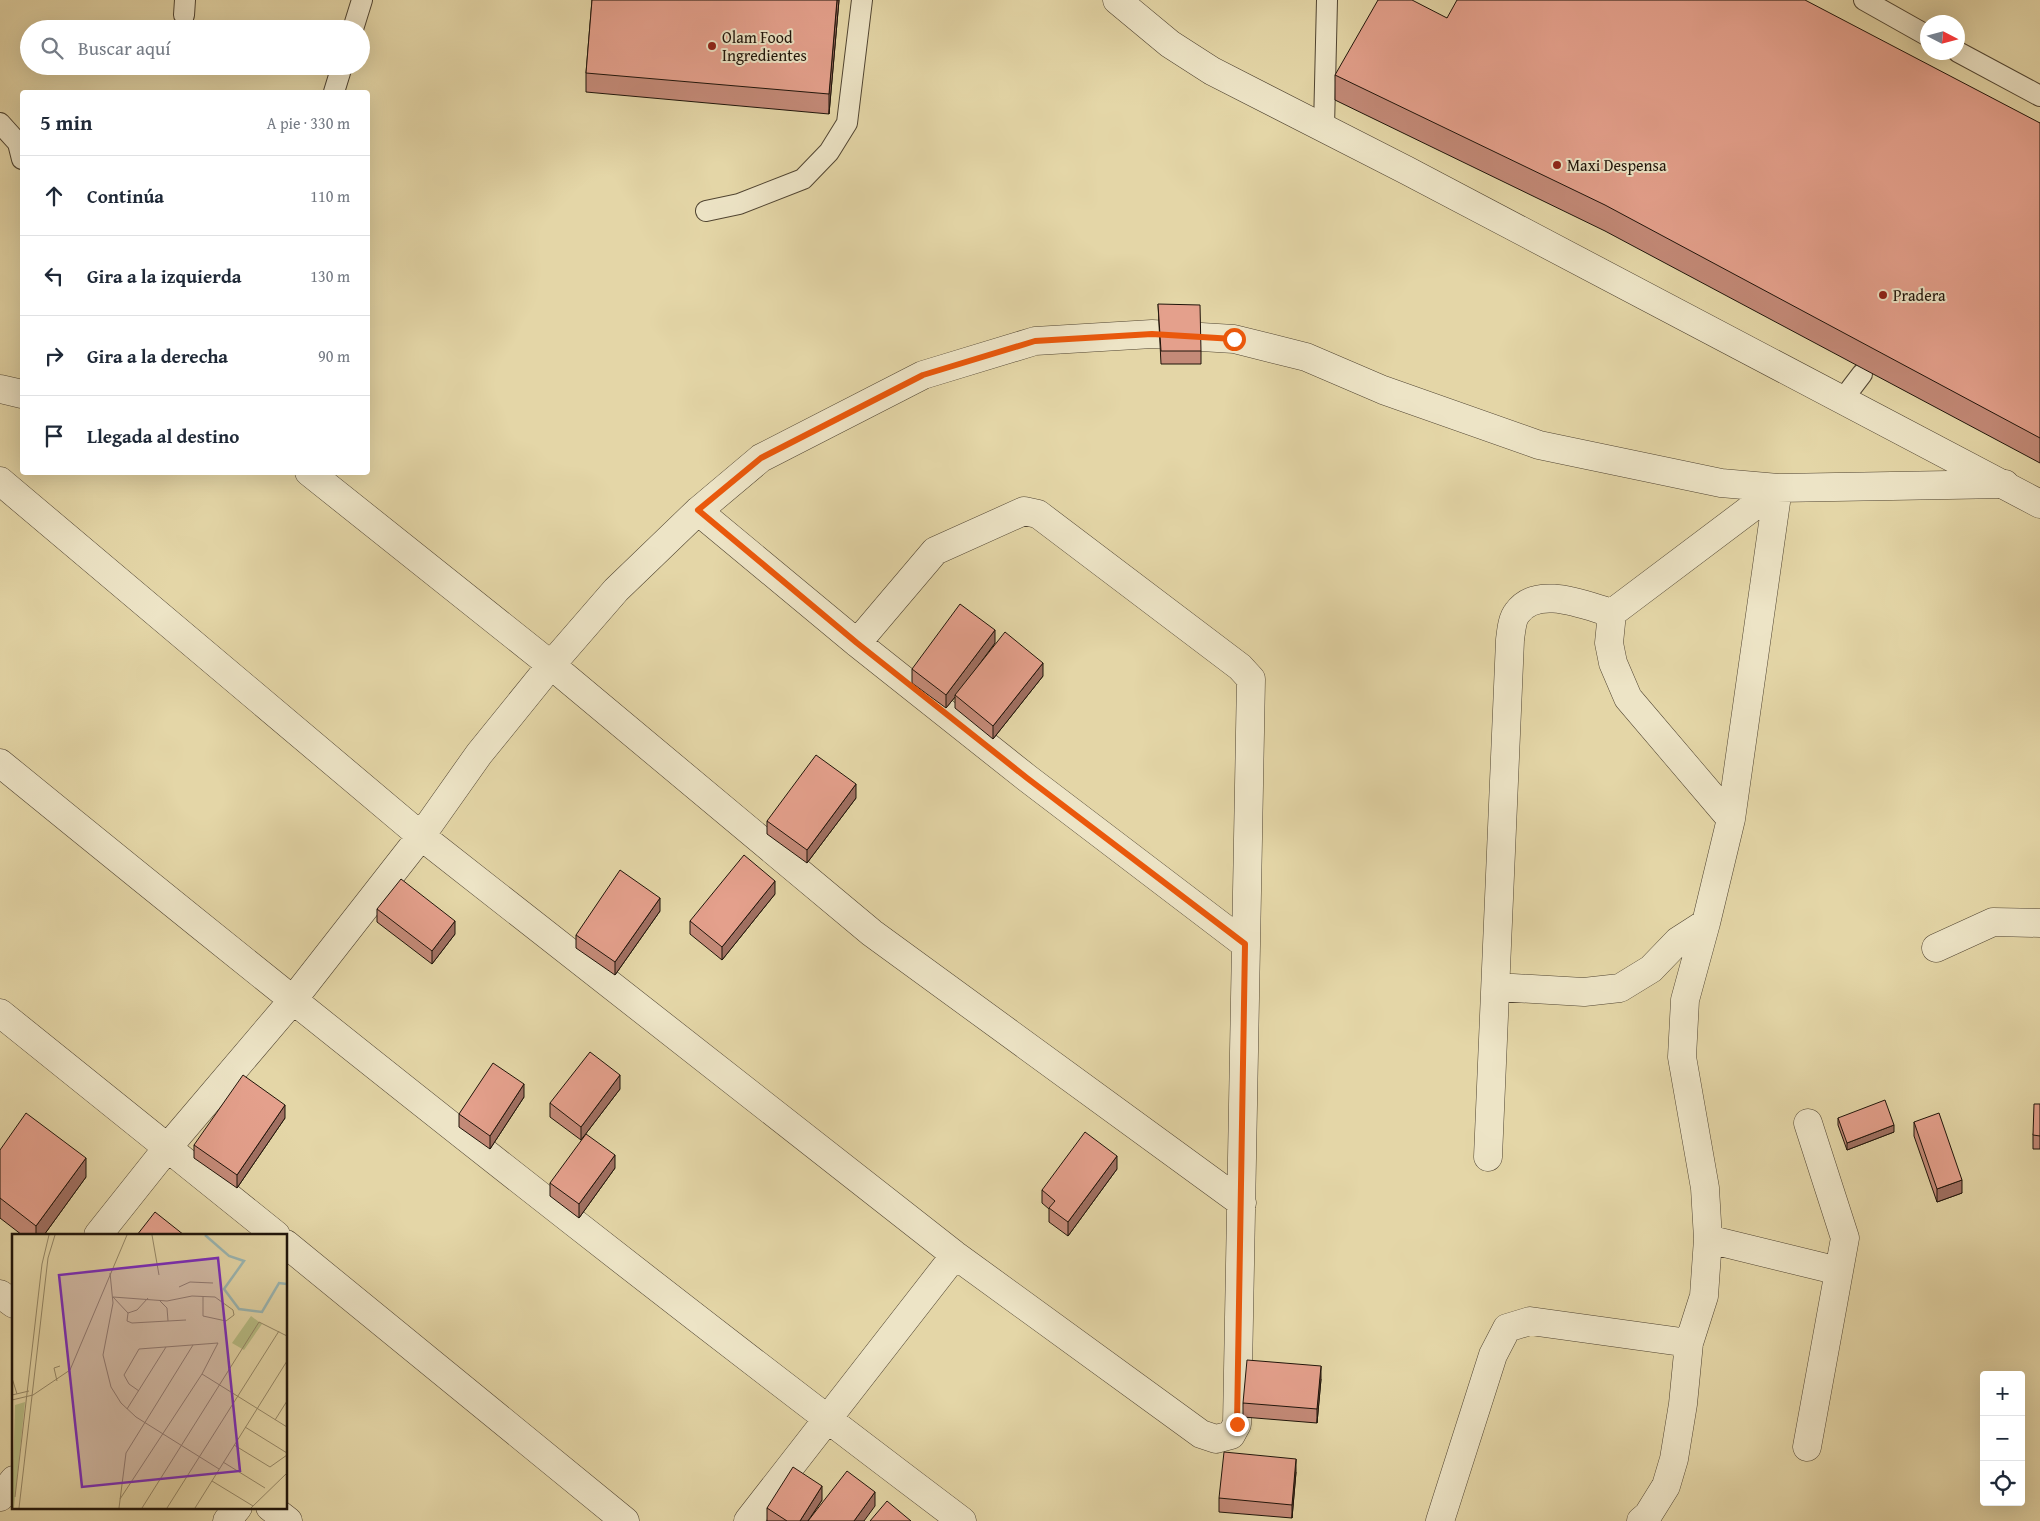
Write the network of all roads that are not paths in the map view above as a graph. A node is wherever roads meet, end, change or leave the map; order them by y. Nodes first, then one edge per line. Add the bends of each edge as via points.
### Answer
1 (362, 0) edge
2 (862, 0) edge
3 (1117, 0) edge
4 (1328, 0) edge
5 (1864, 0) edge
6 (356, 20) edge
7 (1920, 32) edge
8 (1965, 56) edge
9 (339, 75) edge
10 (335, 90) edge
11 (2040, 96) edge
12 (0, 122) edge
13 (1324, 127) junction
14 (20, 151) edge
15 (706, 212) dead end
16 (1862, 374) edge
17 (0, 389) edge
18 (20, 394) edge
19 (1843, 399) junction
20 (313, 475) edge
21 (0, 481) edge
22 (2005, 484) junction
23 (1778, 488) junction
24 (2040, 504) edge
25 (698, 510) junction
26 (1612, 614) junction
27 (857, 643) junction
28 (551, 665) junction
29 (0, 763) edge
30 (1731, 819) junction
31 (422, 836) junction
32 (1706, 923) junction
33 (2040, 923) edge
34 (1245, 944) junction
35 (1936, 948) dead end
36 (1496, 987) junction
37 (292, 1001) junction
38 (0, 1013) edge
39 (1808, 1123) dead end
40 (168, 1147) junction
41 (1488, 1157) dead end
42 (1242, 1203) junction
43 (99, 1234) edge
44 (275, 1234) edge
45 (1708, 1239) junction
46 (288, 1246) edge
47 (955, 1256) junction
48 (1839, 1271) junction
49 (0, 1294) edge
50 (12, 1303) edge
51 (1689, 1343) junction
52 (827, 1420) junction
53 (1807, 1446) dead end
54 (12, 1482) edge
55 (0, 1497) edge
56 (237, 1508) edge
57 (271, 1508) edge
58 (227, 1521) edge
59 (288, 1521) edge
60 (625, 1521) edge
61 (748, 1521) edge
62 (962, 1521) edge
63 (1440, 1521) edge
64 (1641, 1521) edge

1 - 6 lane
2 - 15 lane via 847,123 829,152 803,179 739,204
3 - 13 street via 1170,44 1212,71
4 - 13 lane via 1325,13
5 - 7 lane
8 - 11 lane
9 - 10 lane
12 - 14 lane via 18,143
13 - 19 street
16 - 19 lane
17 - 18 street
19 - 22 street
20 - 28 street
21 - 31 street
22 - 23 street
22 - 24 street
23 - 25 street via 1721,483 1539,445 1383,390 1306,357 1234,339 1152,334 1035,341 923,375 761,458
23 - 26 street
23 - 30 street
25 - 27 street
25 - 28 street via 616,590
26 - 30 street via 1609,643 1628,698
26 - 36 street via 1561,598 1535,600 1516,613 1510,640
27 - 34 street
27 - 34 street via 935,551 1024,511 1038,514 1240,667 1251,679
28 - 31 street via 479,754
28 - 42 street via 872,933
29 - 37 street
30 - 32 street
31 - 37 street
31 - 47 street
32 - 36 street via 1678,941 1651,969 1620,988 1584,992
32 - 45 street via 1685,1000 1682,1057 1706,1188
33 - 35 street via 1993,922
34 - 42 street
36 - 41 street
37 - 40 street
37 - 52 street
38 - 40 street
39 - 48 street via 1844,1238
40 - 43 street
40 - 44 street
42 - 47 street via 1237,1424 1231,1435 1216,1439 1201,1434
45 - 48 street
45 - 51 street via 1704,1296
46 - 60 street
47 - 52 street
48 - 53 street
49 - 50 street
51 - 63 street via 1530,1321 1507,1328 1493,1355
51 - 64 street via 1674,1459 1666,1486
52 - 61 street
52 - 62 street
54 - 55 street
56 - 58 street
57 - 59 street

